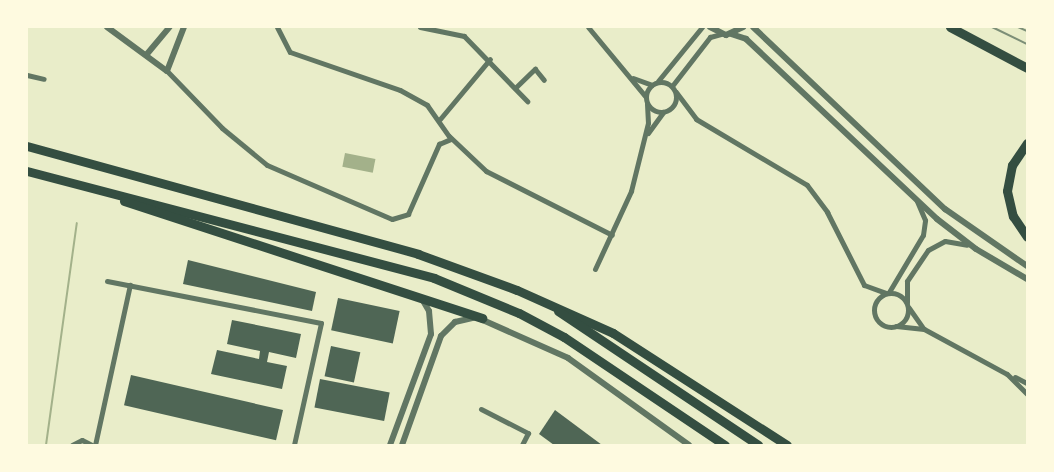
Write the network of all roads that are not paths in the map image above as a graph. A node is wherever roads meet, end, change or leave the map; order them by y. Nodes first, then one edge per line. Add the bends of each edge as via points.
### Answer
1 (107, 27) edge
2 (170, 27) edge
3 (184, 27) edge
4 (277, 27) edge
5 (420, 27) edge
6 (588, 27) edge
7 (702, 27) edge
8 (710, 27) edge
9 (743, 27) edge
10 (753, 27) edge
11 (950, 27) edge
12 (721, 34) junction
13 (730, 34) junction
14 (147, 54) junction
15 (490, 59) junction
16 (1027, 68) edge
17 (167, 71) junction
18 (627, 74) junction
19 (27, 75) edge
20 (44, 79) dead end
21 (544, 80) dead end
22 (654, 83) junction
23 (515, 88) junction
24 (674, 89) junction
25 (646, 97) junction
26 (527, 101) dead end
27 (647, 104) junction
28 (663, 112) junction
29 (440, 119) junction
30 (451, 139) junction
31 (645, 140) junction
32 (1027, 143) edge
33 (27, 146) edge
34 (27, 171) edge
35 (44, 175) junction
36 (917, 200) junction
37 (612, 235) junction
38 (1027, 237) edge
39 (976, 249) junction
40 (1027, 266) edge
41 (595, 269) dead end
42 (1027, 279) edge
43 (106, 281) dead end
44 (130, 285) junction
45 (887, 293) junction
46 (419, 297) junction
47 (538, 299) junction
48 (908, 304) junction
49 (482, 318) junction
50 (896, 327) junction
51 (924, 329) junction
52 (1009, 375) junction
53 (1027, 383) edge
54 (1027, 394) edge
55 (481, 409) dead end
56 (72, 445) edge
57 (93, 445) edge
58 (294, 445) edge
59 (390, 445) edge
60 (402, 445) edge
61 (522, 445) edge
62 (689, 445) edge
63 (725, 445) edge
64 (758, 445) edge
65 (787, 445) edge

1 - 14 street
2 - 14 street
3 - 17 street
4 - 29 street via 290,52 400,90 428,105
5 - 15 street via 464,36
6 - 18 street
7 - 22 street
8 - 12 street
9 - 13 street
10 - 40 street via 945,209
11 - 16 highway
12 - 13 street
12 - 24 street via 710,37
13 - 36 street via 746,39
14 - 17 street
15 - 23 street
15 - 29 street
17 - 30 street via 222,128 267,165 392,219 408,214 439,144
18 - 22 street
18 - 25 street
19 - 20 street
21 - 23 street via 535,69
22 - 24 street
22 - 25 street
23 - 26 street
24 - 28 street via 675,104
24 - 45 street via 696,119 807,185 827,212 864,285
25 - 27 street
27 - 28 street
27 - 31 street
28 - 31 street
29 - 30 street
30 - 37 street via 486,171
31 - 37 street via 627,201
32 - 38 highway via 1012,165 1007,191 1013,216
33 - 47 highway via 418,254
34 - 35 highway
35 - 46 highway
35 - 63 highway via 434,278 519,313 564,337
36 - 39 street
36 - 45 street via 925,220 923,235
37 - 41 street
39 - 42 street
39 - 48 street via 953,241 930,248 909,278
43 - 44 street
44 - 57 street
44 - 58 street via 321,323
45 - 48 street via 899,294
45 - 50 street via 876,301 874,315 883,325
46 - 49 highway
46 - 59 street via 429,311 430,334
47 - 64 highway
47 - 65 highway via 613,333
48 - 50 street via 906,318
48 - 51 street
49 - 60 street via 456,322 441,336
49 - 62 street via 568,358
50 - 51 street
51 - 52 street
52 - 53 street
52 - 54 street
55 - 61 street via 528,433
56 - 57 street via 82,440

